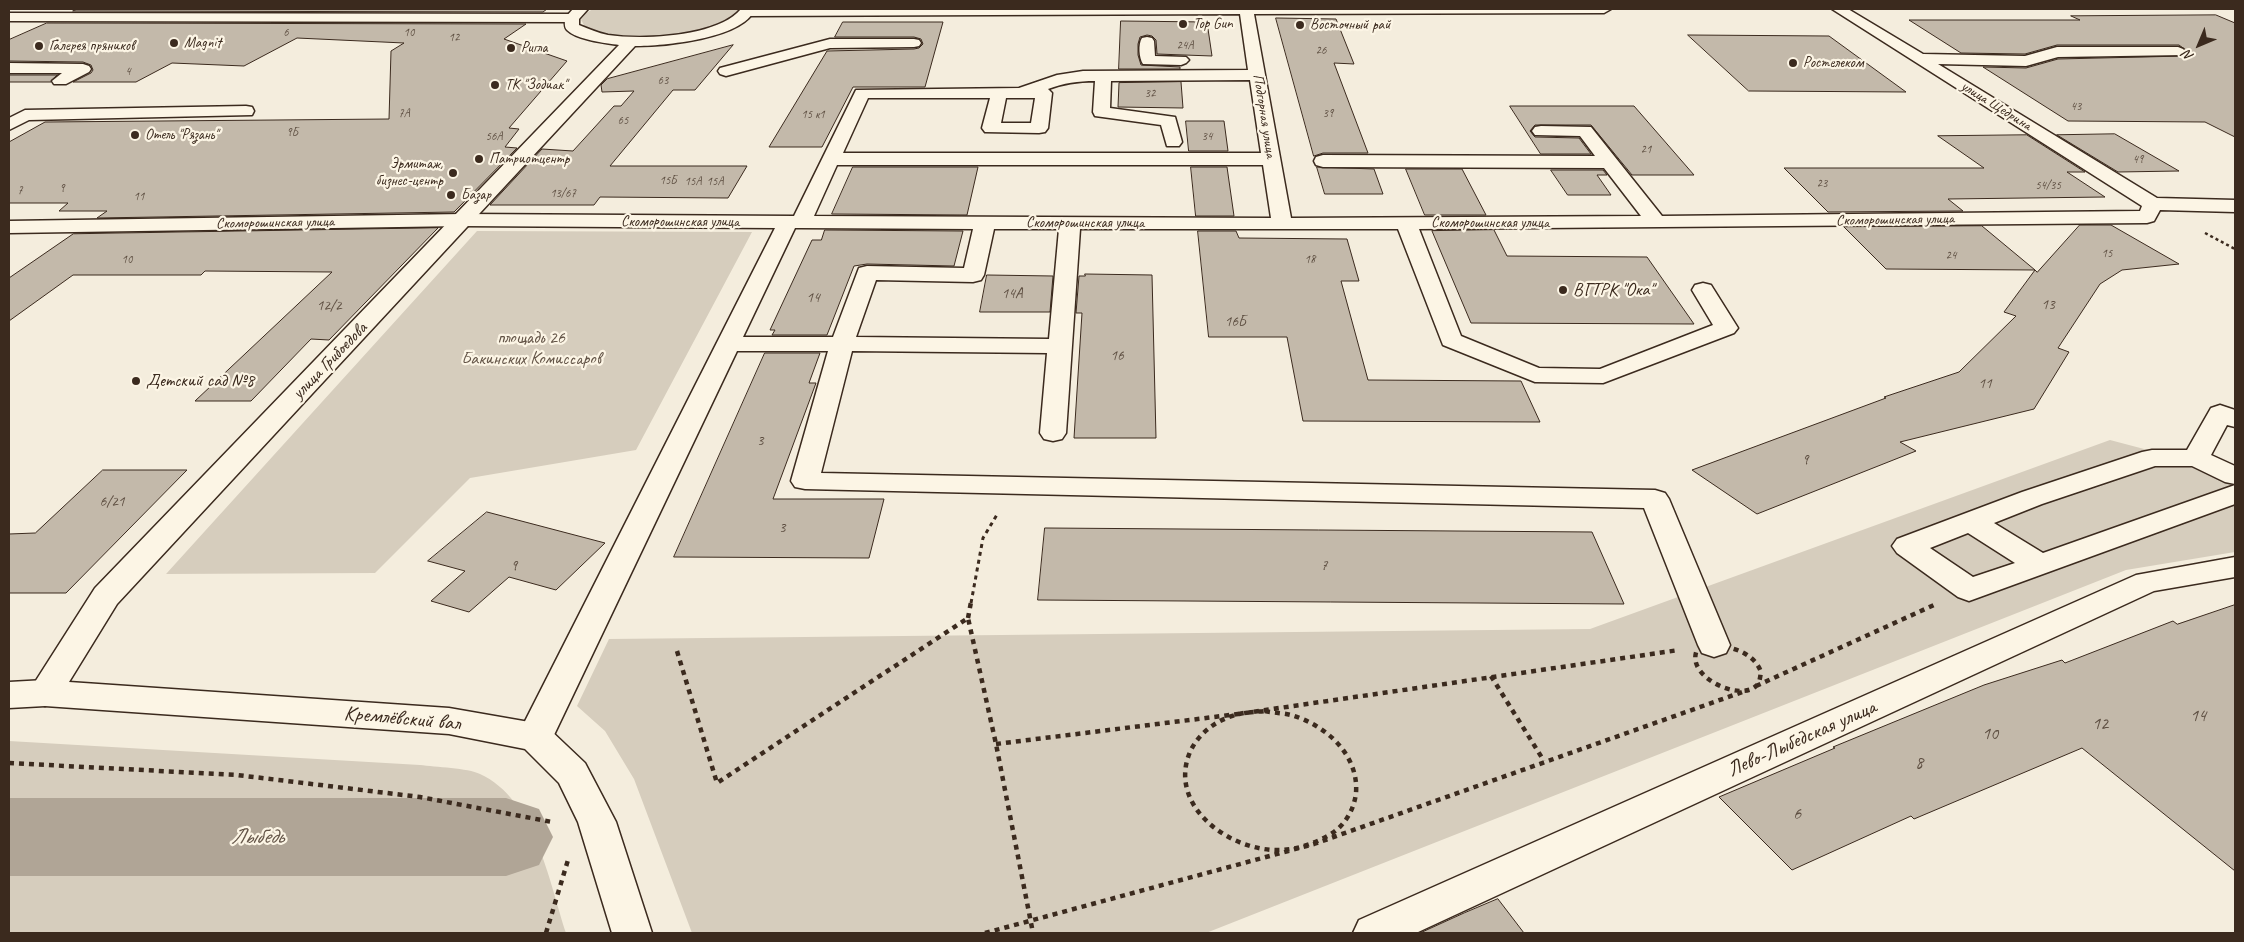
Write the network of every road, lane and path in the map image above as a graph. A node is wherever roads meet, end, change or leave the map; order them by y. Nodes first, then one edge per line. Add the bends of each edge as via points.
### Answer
1 (44, 9) edge
2 (390, 9) edge
3 (1494, 9) edge
4 (1590, 9) edge
5 (1604, 9) edge
6 (1839, 9) edge
7 (748, 10) edge
8 (865, 10) edge
9 (1246, 10) edge
10 (790, 12) junction
11 (577, 13) edge
12 (9, 17) edge
13 (26, 17) junction
14 (376, 17) junction
15 (9, 24) edge
16 (631, 41) junction
17 (1147, 41) dead end
18 (914, 43) dead end
19 (830, 44) junction
20 (2178, 52) dead end
21 (1920, 59) junction
22 (9, 68) edge
23 (1256, 68) junction
24 (726, 71) dead end
25 (1104, 76) junction
26 (60, 81) dead end
27 (999, 93) junction
28 (1018, 93) junction
29 (246, 111) dead end
30 (17, 115) edge
31 (9, 125) edge
32 (1540, 131) dead end
33 (1172, 142) dead end
34 (830, 159) junction
35 (1271, 159) junction
36 (1323, 161) dead end
37 (1610, 162) junction
38 (2153, 204) junction
39 (2235, 206) edge
40 (463, 220) junction
41 (795, 222) junction
42 (985, 222) junction
43 (1656, 222) junction
44 (1070, 223) junction
45 (1406, 223) junction
46 (1282, 224) junction
47 (9, 226) edge
48 (1703, 290) dead end
49 (728, 344) junction
50 (842, 344) junction
51 (1060, 346) junction
52 (2235, 419) edge
53 (1053, 432) dead end
54 (2196, 458) junction
55 (2235, 476) edge
56 (1015, 485) junction
57 (2235, 494) edge
58 (1971, 522) junction
59 (2039, 564) junction
60 (2235, 567) edge
61 (1969, 590) junction
62 (968, 618) junction
63 (1704, 646) dead end
64 (1685, 649) dead end
65 (677, 651) dead end
66 (1490, 676) junction
67 (1756, 686) dead end
68 (1748, 690) dead end
69 (45, 693) junction
70 (9, 695) edge
71 (1238, 714) junction
72 (535, 737) junction
73 (996, 744) junction
74 (1544, 761) junction
75 (9, 763) edge
76 (552, 822) dead end
77 (1314, 844) junction
78 (570, 854) dead end
79 (1031, 921) junction
80 (546, 933) edge
81 (632, 933) edge
82 (985, 933) edge
83 (1033, 933) edge
84 (1374, 933) edge

1 - 13 street
2 - 14 street
3 - 4 street
3 - 9 street
4 - 5 street
6 - 21 street, улица Щедрина
7 - 10 street
7 - 16 street via 733,23 713,30 678,38
8 - 9 street
8 - 10 street
9 - 23 street, Подгорная улица
10 - 19 street via 808,23 808,32
11 - 14 street
11 - 16 street via 572,27 583,34
12 - 13 street
13 - 14 street
13 - 15 street
16 - 40 street, улица Грибоедова
17 - 23 street via 1148,60
18 - 19 street
19 - 24 street
20 - 21 street via 2057,52 2026,61
21 - 38 street, улица Щедрина
22 - 26 street via 83,69
23 - 25 street via 1150,78
23 - 35 street, Подгорная улица
25 - 28 street via 1063,78
25 - 33 street via 1101,112 1169,121
27 - 28 street
27 - 28 street via 991,128 1039,128 1044,93
27 - 34 street via 862,93
29 - 30 street
30 - 31 street
32 - 37 street via 1585,131
34 - 35 street
34 - 41 street
35 - 46 street, Подгорная улица
36 - 37 street
37 - 43 street
38 - 39 street
38 - 43 street, Скоморошинская улица via 2147,217
40 - 41 street, Скоморошинская улица
40 - 47 street, Скоморошинская улица
40 - 69 street, улица Грибоедова via 106,596
41 - 42 street, Скоморошинская улица
41 - 49 street
42 - 44 street, Скоморошинская улица
42 - 50 street via 973,275 867,272
43 - 45 street, Скоморошинская улица
44 - 46 street, Скоморошинская улица
44 - 51 street
45 - 46 street, Скоморошинская улица
45 - 48 street via 1451,340 1535,375 1602,376 1726,328
49 - 50 street
49 - 72 street
50 - 51 street
50 - 56 street via 805,481
51 - 53 street
52 - 54 street via 2220,413
54 - 55 street
54 - 58 street via 2152,458
56 - 62 path via 983,538
56 - 63 street via 1655,499
57 - 59 street
58 - 59 street
58 - 61 street via 1907,546
59 - 61 street
60 - 84 street, Лево-Лыбедская улица via 2147,582
61 - 67 path
62 - 65 path via 717,783
62 - 73 path
64 - 66 path
66 - 71 path
66 - 74 path
68 - 74 path
69 - 70 street, Кремлёвский вал
69 - 72 street, Кремлёвский вал via 449,721
71 - 73 path
71 - 77 path via 1264,711 1290,715 1317,726 1338,742 1352,763 1358,786 1353,810 1338,829
71 - 77 path via 1216,723 1198,737 1186,756 1183,777 1189,799 1203,820 1225,837 1254,848 1286,850
72 - 81 street via 572,773 597,822
73 - 79 path
74 - 77 path
75 - 76 path via 237,775 420,797
77 - 79 path
78 - 80 path
79 - 82 path
79 - 83 path

